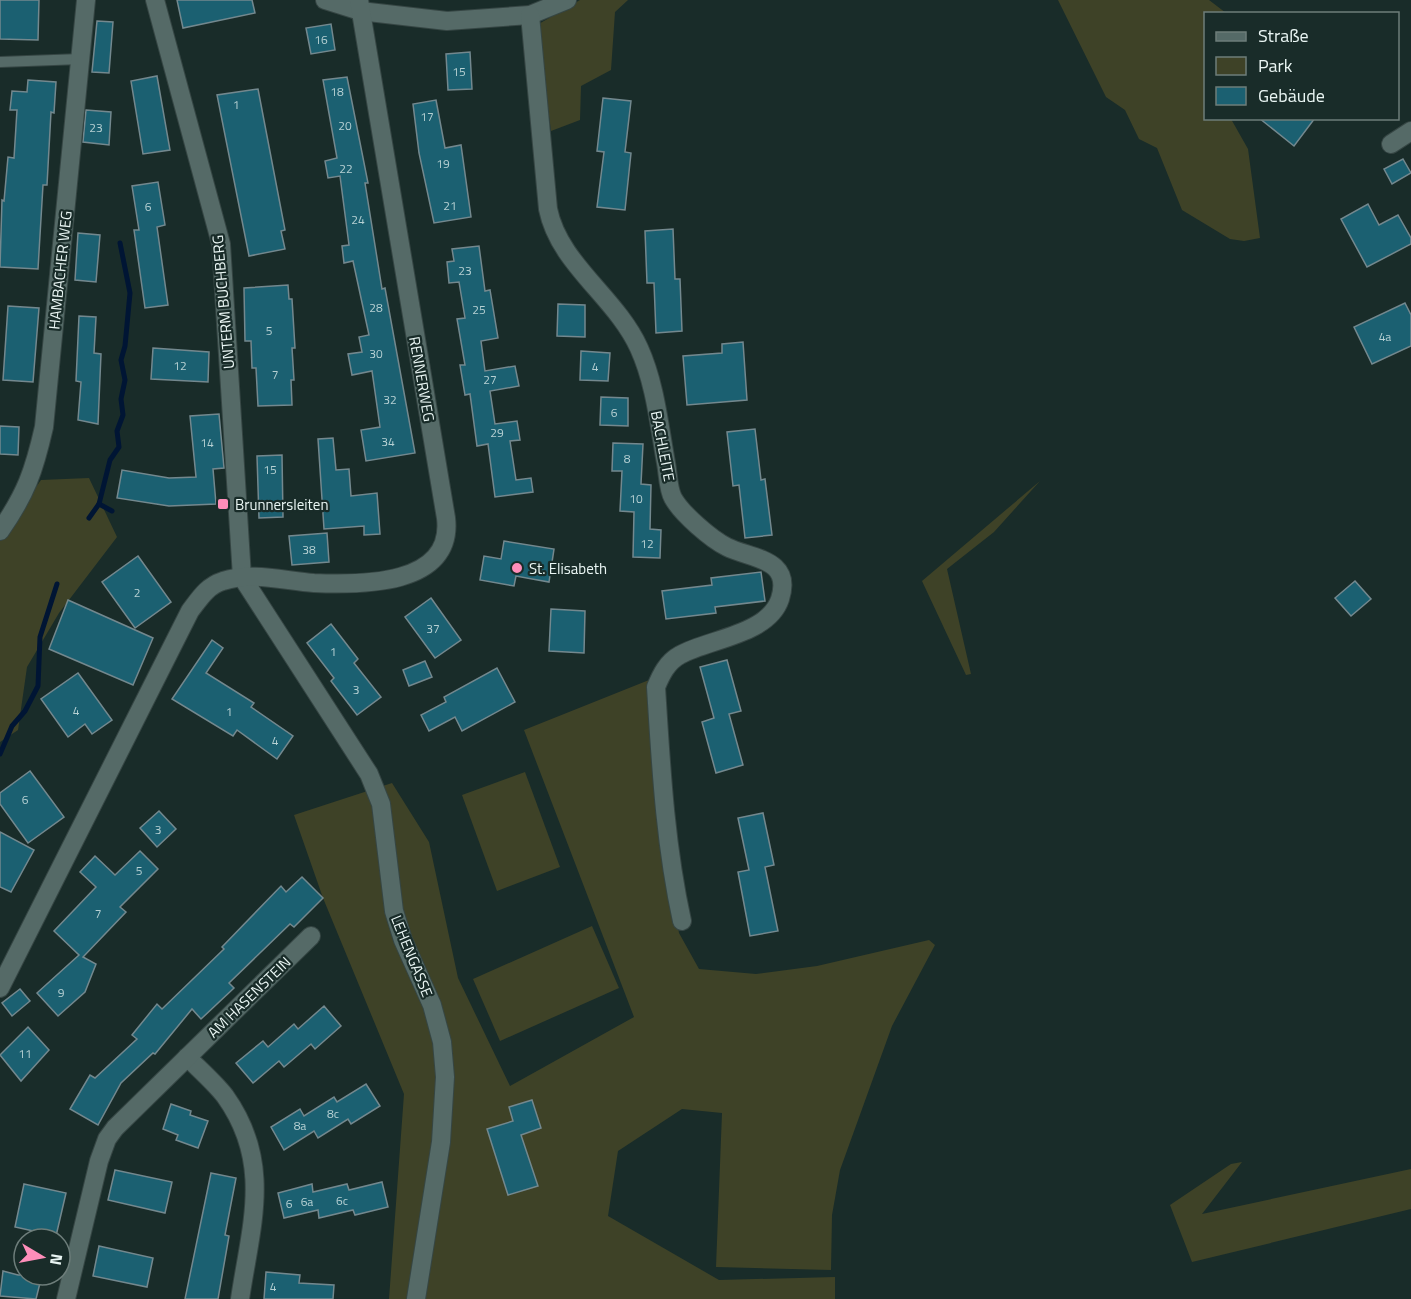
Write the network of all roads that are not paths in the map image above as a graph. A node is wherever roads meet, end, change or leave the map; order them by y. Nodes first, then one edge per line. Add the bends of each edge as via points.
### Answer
1 (86, 0) edge
2 (155, 0) edge
3 (325, 0) edge
4 (567, 0) edge
5 (360, 6) edge
6 (530, 15) junction
7 (81, 59) junction
8 (0, 62) edge
9 (1411, 131) edge
10 (1391, 144) dead end
11 (0, 531) edge
12 (242, 577) junction
13 (682, 921) dead end
14 (310, 936) dead end
15 (0, 988) edge
16 (187, 1057) junction
17 (66, 1299) edge
18 (240, 1299) edge
19 (416, 1299) edge

1 - 7 street, HAMBACHER WEG
2 - 12 street, UNTERM BUCHBERG via 220,244
3 - 5 street
4 - 6 street
5 - 6 street via 447,21
5 - 12 street, RENNERWEG via 446,518 445,540 425,568 397,578 316,583
6 - 13 street, BACHLEITE via 548,209 556,238 621,314 639,348 652,385 673,498 704,531 727,547 766,560 777,569 782,584 775,611 740,633 679,655 663,671 656,687 664,808
7 - 8 lane
7 - 11 street, HAMBACHER WEG via 44,427 33,476
9 - 10 street
12 - 15 street via 214,585 190,611
12 - 19 street, LEHENGASSE via 369,774 381,804 394,911 432,1005 442,1042 445,1077 441,1142
14 - 16 street, AM HASENSTEIN
16 - 17 street, AM HASENSTEIN via 107,1139
16 - 18 street via 237,1113 254,1155 256,1190

